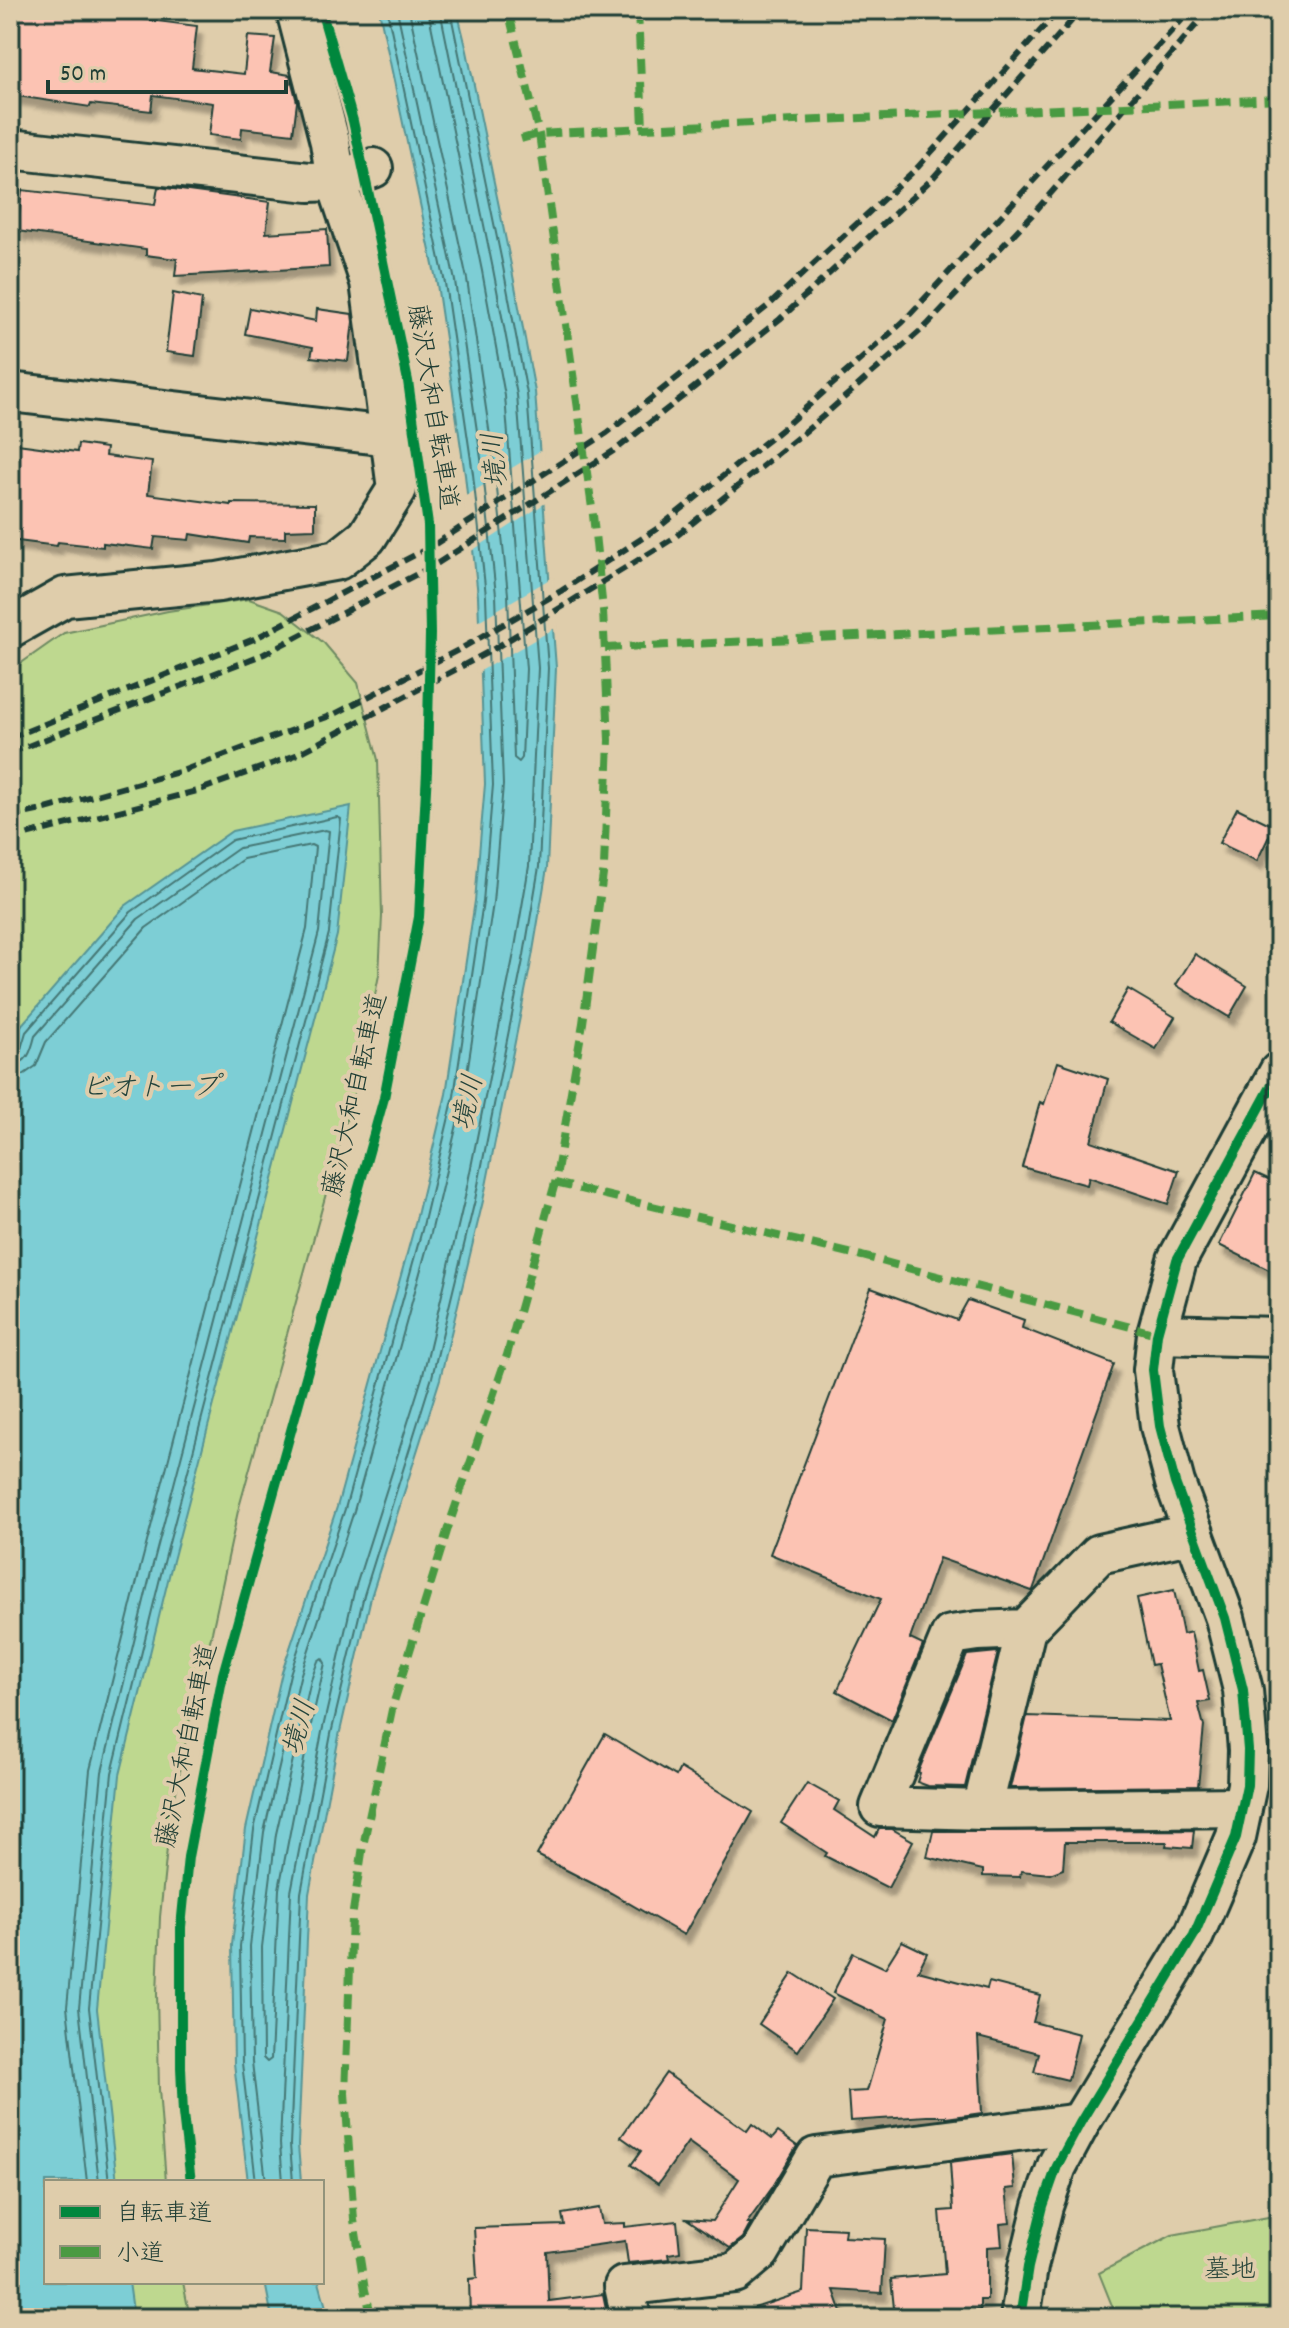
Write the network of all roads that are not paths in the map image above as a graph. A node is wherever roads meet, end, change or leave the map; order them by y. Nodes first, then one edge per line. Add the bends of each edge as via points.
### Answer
1 (296, 10) edge
2 (10, 149) edge
3 (373, 168) dead end
4 (336, 181) junction
5 (10, 392) edge
6 (389, 436) junction
7 (10, 628) edge
8 (1279, 1072) edge
9 (1157, 1334) junction
10 (1279, 1337) edge
11 (1194, 1533) junction
12 (1026, 1629) junction
13 (1242, 1807) junction
14 (982, 1810) junction
15 (1080, 2123) junction
16 (631, 2318) edge
17 (1020, 2318) edge

1 - 4 street
2 - 4 street
3 - 4 street
4 - 6 street via 370,282
5 - 6 street
6 - 7 street via 397,489 367,537 338,560 218,582 65,597
8 - 9 street via 1177,1260
9 - 10 street
9 - 11 street via 1153,1370 1160,1426
11 - 12 street via 1099,1554
11 - 13 street via 1225,1618 1243,1690 1248,1750
12 - 14 street
12 - 14 street via 951,1635 880,1807
13 - 14 street
13 - 15 street via 1236,1837 1194,1935
15 - 16 street via 816,2157 760,2252 735,2273 624,2286
15 - 17 street via 1043,2206

